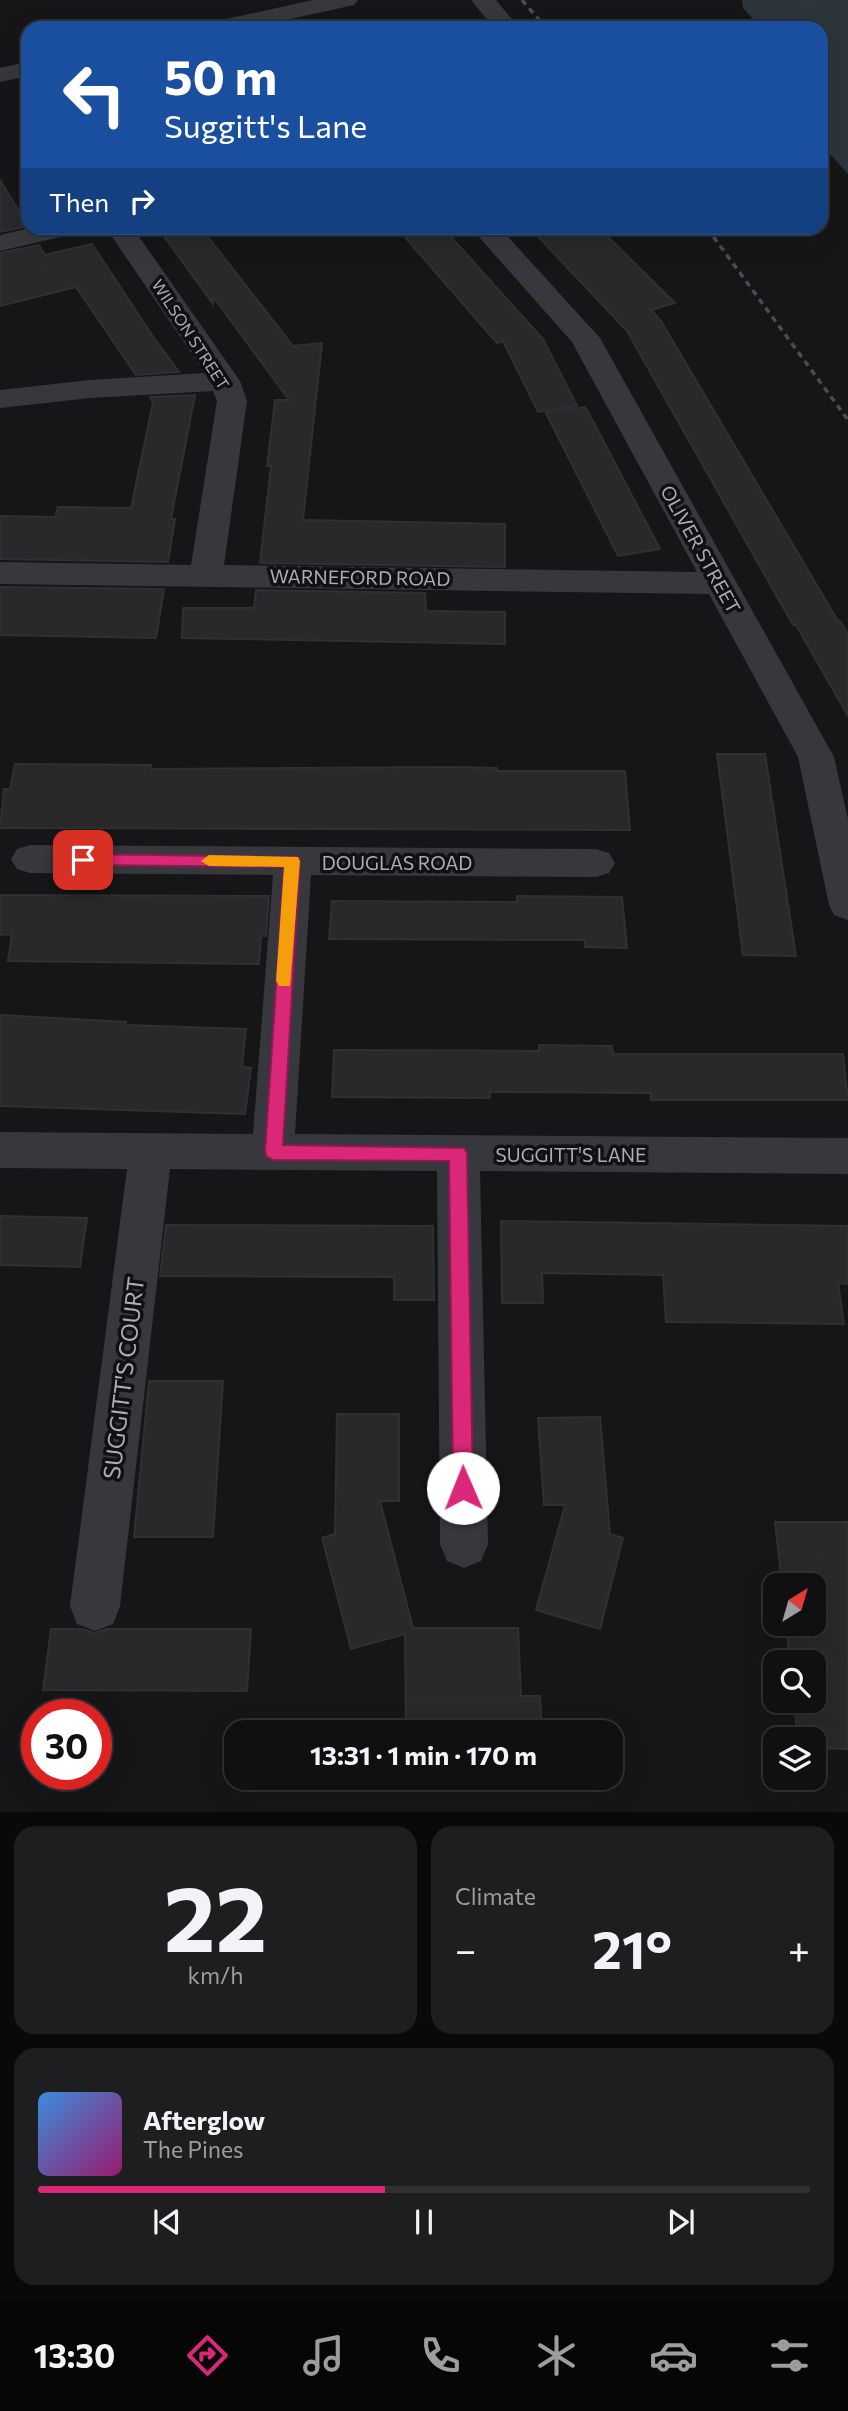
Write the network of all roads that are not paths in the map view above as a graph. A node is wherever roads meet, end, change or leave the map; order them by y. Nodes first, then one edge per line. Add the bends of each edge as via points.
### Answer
1 (346, 0) edge
2 (483, 0) edge
3 (249, 21) edge
4 (501, 21) edge
5 (21, 70) edge
6 (0, 75) edge
7 (34, 235) edge
8 (125, 235) edge
9 (491, 235) edge
10 (0, 243) edge
11 (225, 381) junction
12 (0, 399) edge
13 (0, 573) edge
14 (206, 574) junction
15 (720, 583) junction
16 (30, 859) dead end
17 (293, 861) junction
18 (596, 863) dead end
19 (848, 905) edge
20 (0, 1150) edge
21 (151, 1151) junction
22 (273, 1152) junction
23 (458, 1153) junction
24 (848, 1156) edge
25 (464, 1544) dead end
26 (95, 1606) dead end

1 - 3 street
2 - 4 street
5 - 6 street
7 - 10 street
8 - 11 street, WILSON STREET
9 - 15 street, OLIVER STREET via 585,338
11 - 12 street
11 - 14 street, WILSON STREET via 232,401
13 - 14 street, WARNEFORD ROAD
14 - 15 street, WARNEFORD ROAD
15 - 19 street, OLIVER STREET via 816,757
16 - 17 street, DOUGLAS ROAD
17 - 18 street, DOUGLAS ROAD
17 - 22 street
20 - 21 street, SUGGITT'S LANE
21 - 22 street, SUGGITT'S LANE
21 - 26 street, SUGGITT'S COURT
22 - 23 street, SUGGITT'S LANE
23 - 24 street, SUGGITT'S LANE
23 - 25 street

